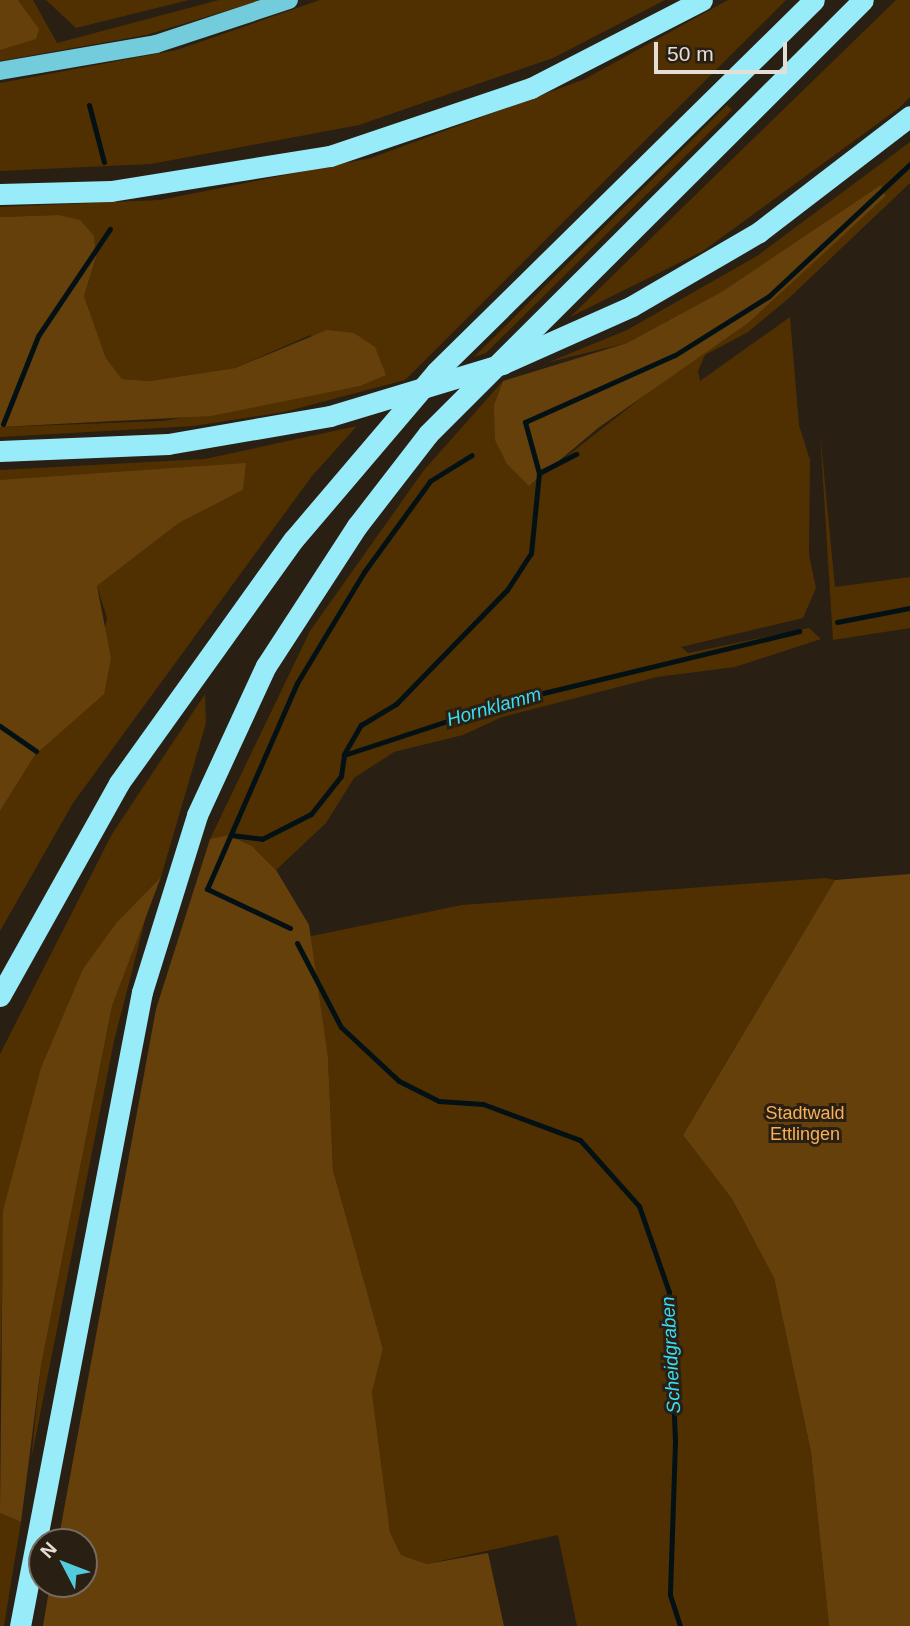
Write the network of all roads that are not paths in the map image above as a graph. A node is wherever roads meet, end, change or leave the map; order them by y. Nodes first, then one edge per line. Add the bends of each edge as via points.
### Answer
1 (289, 0) edge
2 (702, 0) edge
3 (814, 0) edge
4 (863, 0) edge
5 (0, 71) edge
6 (910, 116) edge
7 (0, 194) edge
8 (0, 451) edge
9 (0, 996) edge
10 (20, 1626) edge

1 - 5 main road via 144,47
2 - 7 highway via 531,89 330,156 111,191
3 - 9 highway via 436,372 294,539 119,783
4 - 10 highway via 428,434 357,526 266,666 197,815 139,1004
6 - 8 highway, bridge via 759,232 632,306 502,364 330,416 168,444

